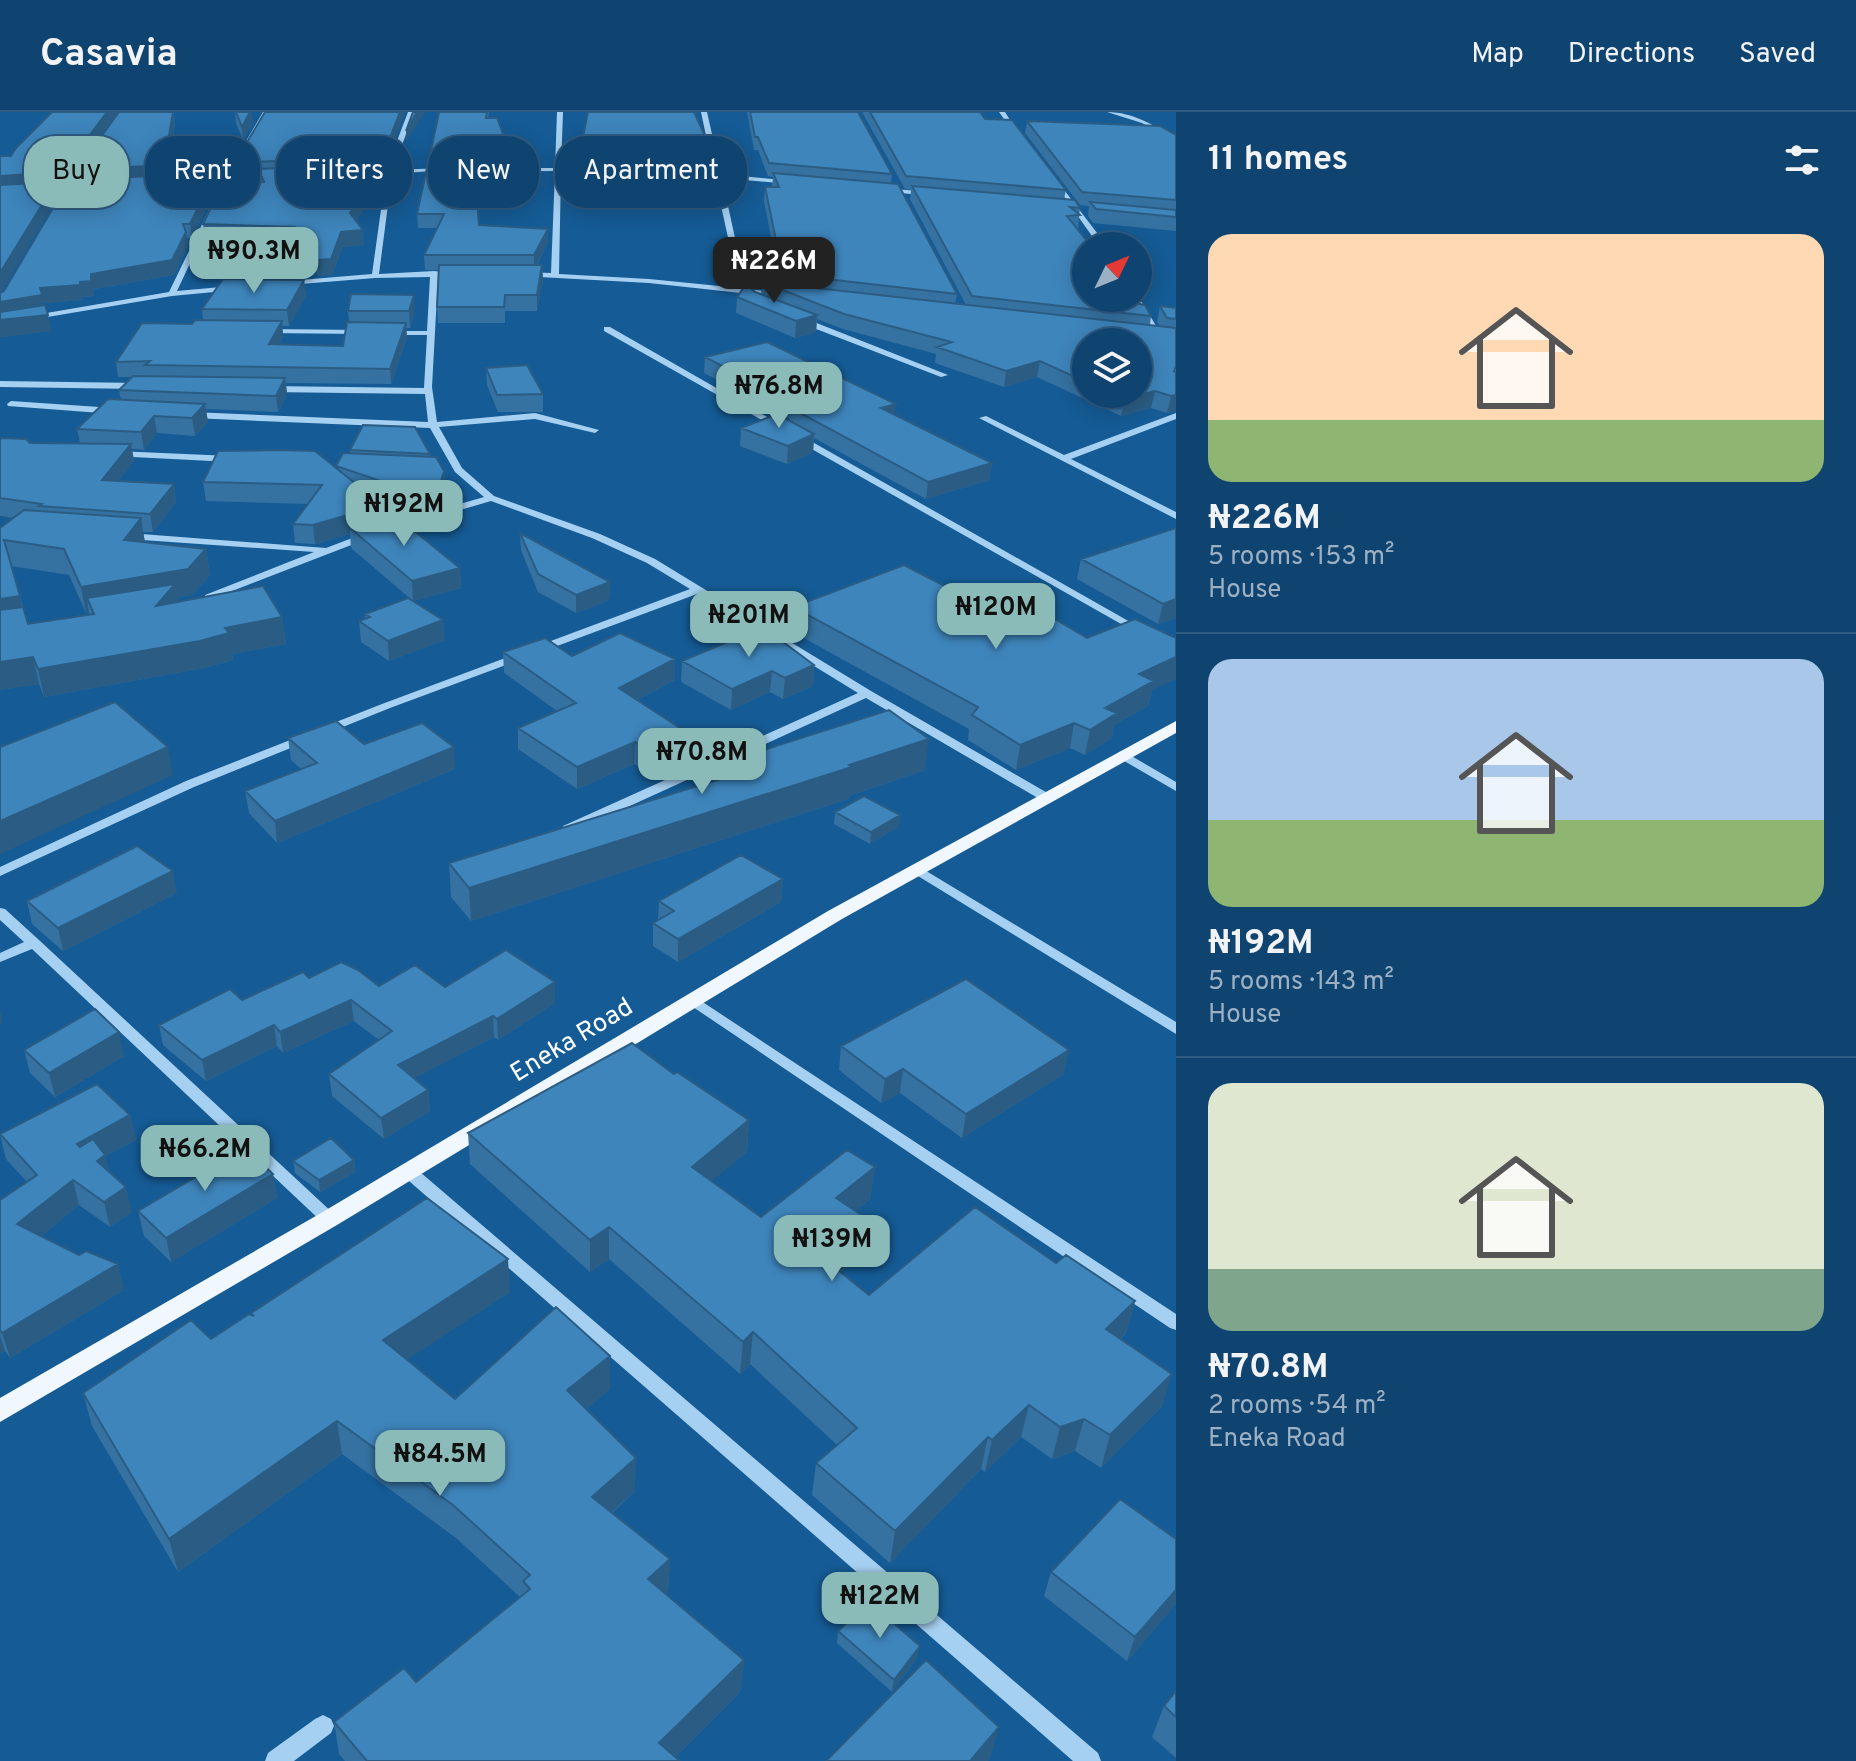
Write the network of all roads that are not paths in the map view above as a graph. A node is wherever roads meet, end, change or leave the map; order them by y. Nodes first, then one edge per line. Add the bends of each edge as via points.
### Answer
1 (266, 112) edge
2 (411, 112) edge
3 (560, 112) edge
4 (704, 112) edge
5 (1002, 112) edge
6 (1110, 112) edge
7 (252, 136) edge
8 (402, 136) edge
9 (559, 136) edge
10 (710, 136) edge
11 (1176, 141) edge
12 (1023, 142) edge
13 (1050, 175) edge
14 (747, 178) edge
15 (893, 178) edge
16 (795, 182) edge
17 (145, 184) edge
18 (131, 185) edge
19 (870, 189) edge
20 (900, 191) junction
21 (944, 195) edge
22 (907, 205) edge
23 (1061, 206) edge
24 (213, 208) edge
25 (384, 208) edge
26 (556, 208) edge
27 (726, 208) edge
28 (1076, 208) junction
29 (1090, 209) edge
30 (1093, 232) edge
31 (434, 273) junction
32 (464, 274) edge
33 (509, 274) edge
34 (555, 275) junction
35 (375, 276) junction
36 (281, 284) edge
37 (250, 287) edge
38 (743, 290) junction
39 (172, 294) junction
40 (790, 296) edge
41 (758, 303) edge
42 (1145, 312) edge
43 (786, 314) edge
44 (0, 323) edge
45 (607, 329) dead end
46 (257, 331) edge
47 (367, 332) edge
48 (383, 333) edge
49 (430, 333) junction
50 (1152, 338) edge
51 (1160, 339) junction
52 (1176, 340) edge
53 (944, 375) dead end
54 (0, 384) edge
55 (159, 387) edge
56 (249, 389) edge
57 (429, 391) junction
58 (11, 404) dead end
59 (122, 412) edge
60 (184, 415) edge
61 (1176, 416) edge
62 (983, 418) dead end
63 (433, 425) junction
64 (595, 430) dead end
65 (107, 454) edge
66 (1063, 459) junction
67 (245, 460) edge
68 (443, 469) edge
69 (458, 470) junction
70 (491, 498) junction
71 (1176, 516) edge
72 (109, 535) edge
73 (327, 550) junction
74 (700, 589) junction
75 (195, 601) edge
76 (1149, 636) edge
77 (867, 693) junction
78 (1176, 726) edge
79 (1123, 755) junction
80 (1176, 787) edge
81 (1047, 798) junction
82 (548, 838) edge
83 (918, 870) junction
84 (0, 872) edge
85 (0, 912) edge
86 (34, 943) junction
87 (0, 958) edge
88 (692, 1000) junction
89 (1176, 1029) edge
90 (407, 1170) junction
91 (329, 1219) junction
92 (1176, 1323) edge
93 (0, 1411) edge
94 (323, 1726) dead end
95 (276, 1761) edge
96 (1090, 1761) edge

1 - 7 street
2 - 8 street
3 - 9 street
4 - 10 street
5 - 12 street
6 - 11 street via 1144,122
13 - 28 street
14 - 16 street
15 - 20 street
17 - 18 street
19 - 20 street
20 - 21 street
20 - 22 street
23 - 28 street
24 - 39 street
25 - 35 street
26 - 34 street
27 - 38 street
28 - 29 street
28 - 30 street
31 - 32 street
31 - 35 street
31 - 49 street
33 - 34 street
34 - 38 street
35 - 36 street
37 - 39 street
38 - 40 street
38 - 41 street
39 - 44 street
42 - 51 street
43 - 53 street
45 - 76 street
46 - 47 street
48 - 49 street
49 - 57 street
50 - 51 street
51 - 52 street
54 - 55 street
56 - 57 street
57 - 63 street
58 - 59 street
60 - 63 street
61 - 66 street
62 - 66 street
63 - 64 street via 535,416
63 - 69 street
65 - 67 street
66 - 71 street
68 - 69 street
69 - 70 street
70 - 73 street
70 - 74 street via 596,536
72 - 73 street
73 - 75 street
74 - 77 street
74 - 84 street via 190,784
77 - 81 street
77 - 82 street
78 - 79 main road, Eneka Road
79 - 80 street
79 - 81 main road, Eneka Road
81 - 83 main road, Eneka Road
83 - 88 main road, Eneka Road
83 - 89 street
85 - 86 street
86 - 87 street
86 - 91 street
88 - 90 main road, Eneka Road
88 - 92 street
90 - 91 main road, Eneka Road
90 - 96 street
91 - 93 main road, Eneka Road
94 - 95 street

